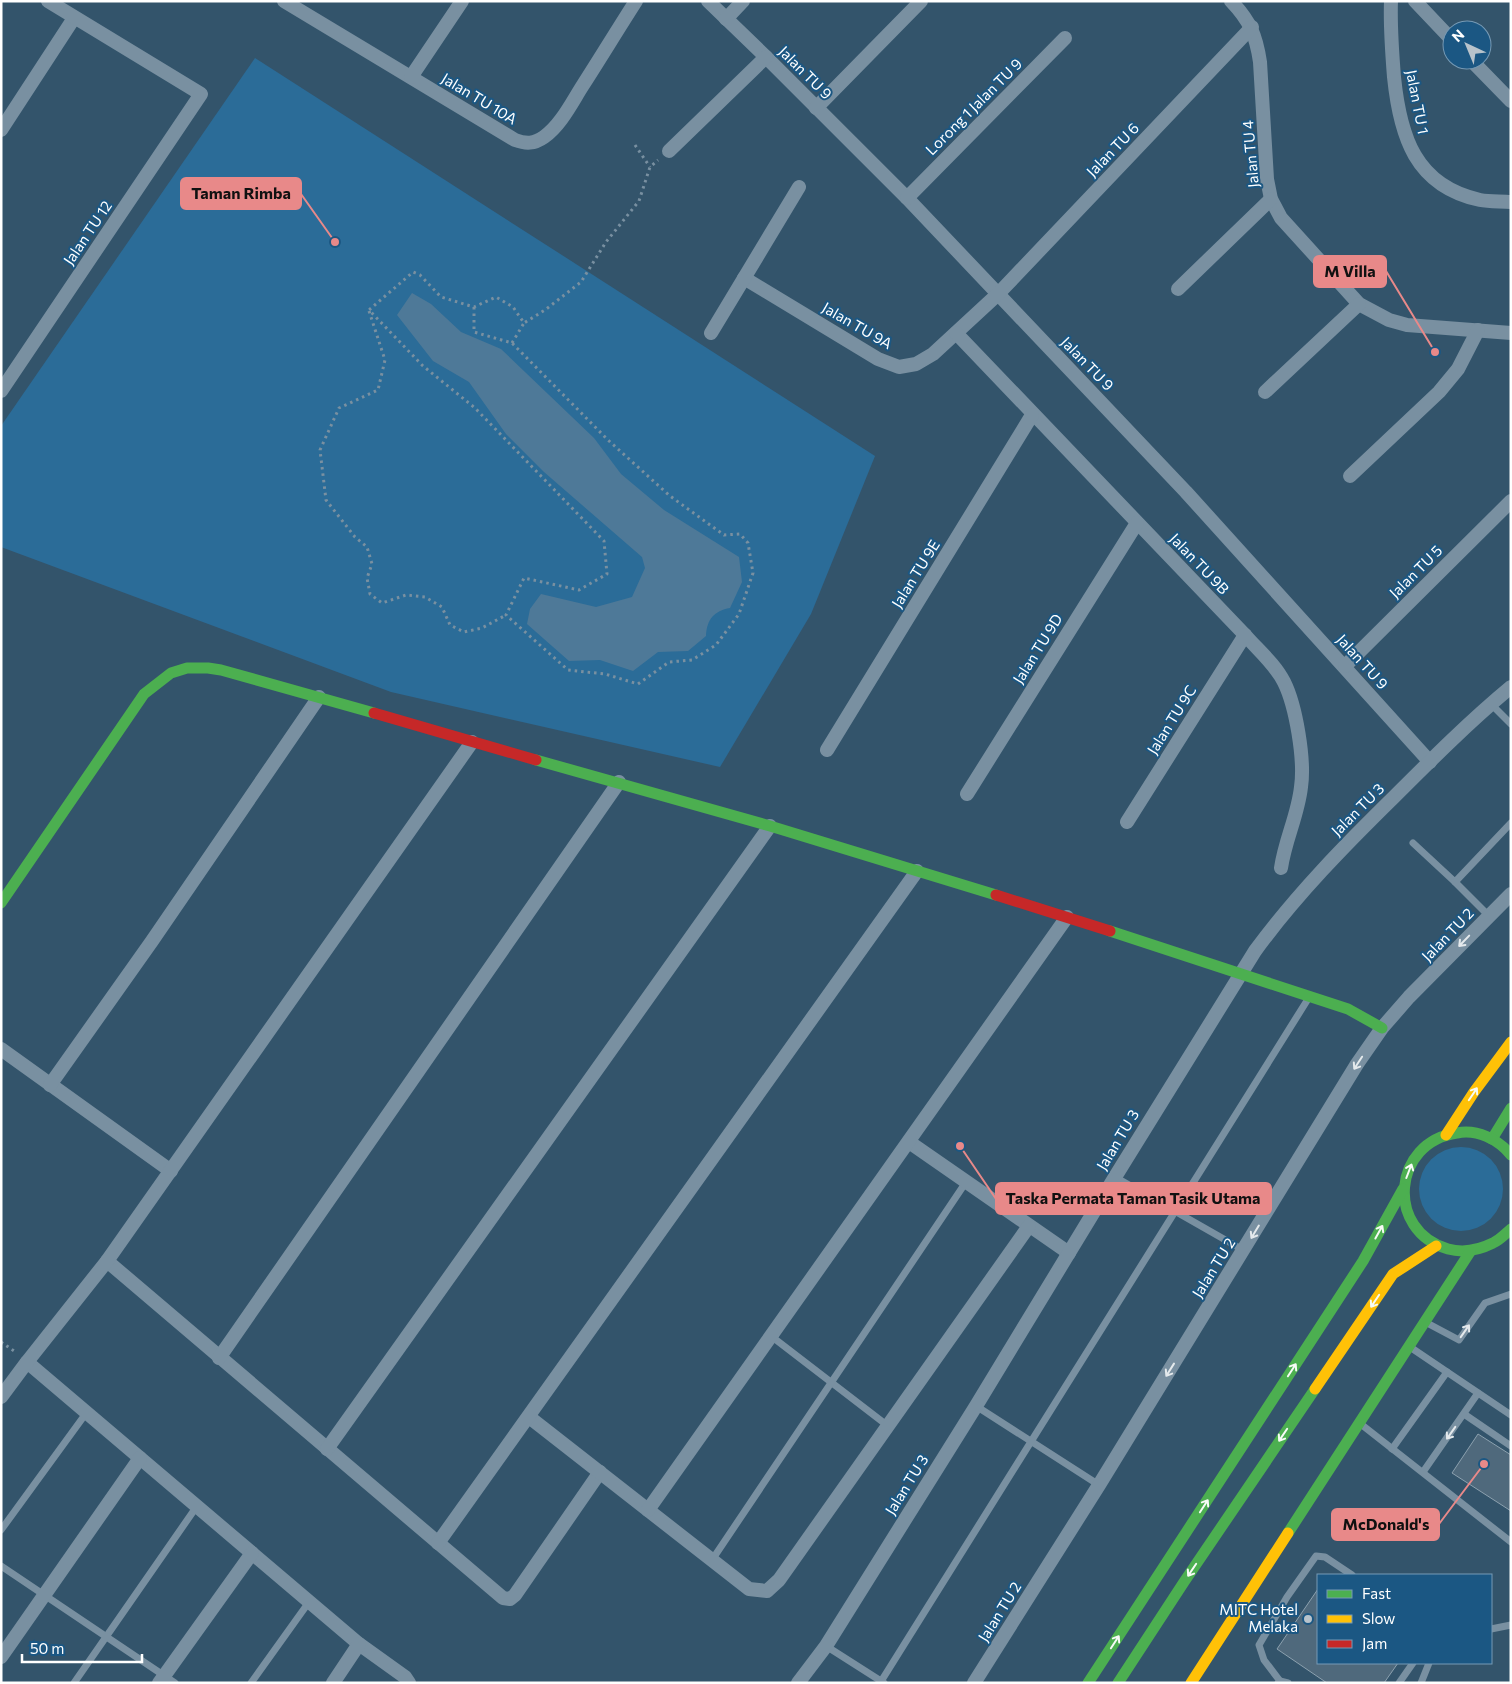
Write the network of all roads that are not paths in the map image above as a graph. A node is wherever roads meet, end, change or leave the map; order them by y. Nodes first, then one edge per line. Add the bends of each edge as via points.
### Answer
1 (48, 1) edge
2 (284, 1) edge
3 (462, 1) edge
4 (636, 1) edge
5 (708, 1) edge
6 (743, 1) edge
7 (921, 1) edge
8 (1231, 1) edge
9 (1392, 1) edge
10 (1415, 1) edge
11 (74, 18) junction
12 (726, 18) junction
13 (1252, 28) junction
14 (1442, 29) edge
15 (1065, 38) dead end
16 (766, 57) junction
17 (1481, 70) edge
18 (411, 77) junction
19 (1511, 102) edge
20 (816, 108) junction
21 (1, 130) edge
22 (668, 151) road end
23 (799, 187) dead end
24 (907, 198) junction
25 (1272, 199) junction
26 (1511, 202) edge
27 (744, 278) junction
28 (1178, 289) dead end
29 (998, 294) junction
30 (1360, 304) junction
31 (1478, 330) junction
32 (711, 333) dead end
33 (956, 333) junction
34 (1511, 333) edge
35 (1, 391) edge
36 (1265, 392) dead end
37 (1032, 415) junction
38 (1350, 476) dead end
39 (1511, 501) edge
40 (1137, 522) junction
41 (1245, 635) junction
42 (1345, 666) junction
43 (1511, 687) edge
44 (319, 697) junction
45 (1491, 704) junction
46 (1511, 724) edge
47 (472, 742) junction
48 (827, 750) dead end
49 (1430, 762) junction
50 (619, 782) junction
51 (967, 794) dead end
52 (1127, 822) dead end
53 (1511, 823) edge
54 (770, 826) junction
55 (1413, 843) dead end
56 (1281, 868) dead end
57 (917, 871) junction
58 (1455, 882) junction
59 (1511, 894) edge
60 (1, 903) edge
61 (1489, 916) junction
62 (1067, 917) junction
63 (1240, 973) junction
64 (1310, 996) junction
65 (1382, 1028) junction
66 (1511, 1042) edge
67 (1, 1048) edge
68 (50, 1085) junction
69 (1511, 1108) edge
70 (1446, 1135) junction
71 (1492, 1139) junction
72 (909, 1142) junction
73 (1511, 1156) edge
74 (171, 1171) junction
75 (1115, 1177) junction
76 (966, 1182) junction
77 (1404, 1189) junction
78 (1175, 1211) junction
79 (1029, 1226) junction
80 (1509, 1235) edge
81 (1436, 1246) junction
82 (1243, 1250) junction
83 (1470, 1252) junction
84 (1069, 1253) junction
85 (107, 1261) junction
86 (1511, 1294) edge
87 (1425, 1322) junction
88 (771, 1336) junction
89 (1409, 1346) junction
90 (220, 1358) junction
91 (27, 1362) junction
92 (1447, 1372) junction
93 (831, 1382) junction
94 (1478, 1393) junction
95 (1, 1397) edge
96 (976, 1406) junction
97 (87, 1412) junction
98 (1464, 1414) junction
99 (1511, 1415) edge
100 (529, 1417) junction
101 (1359, 1423) junction
102 (888, 1426) junction
103 (1031, 1442) junction
104 (1511, 1446) edge
105 (327, 1449) junction
106 (1392, 1449) junction
107 (140, 1458) junction
108 (600, 1472) junction
109 (1423, 1472) junction
110 (1099, 1485) junction
111 (197, 1506) junction
112 (648, 1510) junction
113 (1, 1530) edge
114 (1511, 1542) edge
115 (438, 1543) junction
116 (252, 1553) junction
117 (712, 1560) junction
118 (1, 1566) edge
119 (1351, 1574) edge
120 (44, 1595) junction
121 (309, 1602) junction
122 (1511, 1626) edge
123 (1492, 1629) edge
124 (105, 1636) junction
125 (359, 1644) junction
126 (826, 1646) junction
127 (1, 1657) edge
128 (1412, 1664) edge
129 (1429, 1664) edge
130 (166, 1680) edge
131 (882, 1682) edge
132 (1279, 1682) edge
133 (74, 1683) edge
134 (251, 1683) edge
135 (333, 1683) edge
136 (409, 1683) edge
137 (798, 1683) edge
138 (974, 1683) edge
139 (1088, 1683) edge
140 (1118, 1683) edge
141 (1191, 1683) edge
142 (1288, 1683) edge
143 (1399, 1683) edge
144 (1421, 1683) edge

1 - 11 street
2 - 18 street, Jalan TU 10A
3 - 18 street
4 - 18 street, Jalan TU 10A via 560,119 544,137 534,142 515,140
5 - 12 street, Jalan TU 9
6 - 12 street
7 - 20 street
8 - 13 street, Jalan TU 4
9 - 26 street, Jalan TU 1 via 1390,25 1396,98 1411,151 1421,166 1456,192 1481,200
10 - 14 street
11 - 21 street
11 - 35 street, Jalan TU 12 via 201,94
12 - 16 street, Jalan TU 9
13 - 25 street, Jalan TU 4 via 1258,44 1267,179
13 - 29 street, Jalan TU 6
15 - 24 street, Lorong 1 Jalan TU 9
16 - 20 street, Jalan TU 9
16 - 22 street
17 - 19 street
20 - 24 street, Jalan TU 9
23 - 27 street
24 - 29 street, Jalan TU 9
25 - 28 street
25 - 30 street, Jalan TU 4 via 1281,218
27 - 32 street
27 - 33 street, Jalan TU 9A via 878,359 899,367 916,364 928,357
29 - 33 street, Jalan TU 9A
29 - 42 street, Jalan TU 9
30 - 31 street, Jalan TU 4 via 1389,320 1407,325
30 - 36 street
31 - 34 street, Jalan TU 4
31 - 38 street via 1458,369 1439,392
33 - 37 street, Jalan TU 9B
37 - 40 street, Jalan TU 9B
37 - 48 street, Jalan TU 9E
39 - 42 street, Jalan TU 5
40 - 41 street, Jalan TU 9B
40 - 51 street, Jalan TU 9D
41 - 52 street, Jalan TU 9C
41 - 56 street, Jalan TU 9B via 1283,680 1293,703 1302,785
42 - 49 street, Jalan TU 9
43 - 45 street, Jalan TU 3
44 - 47 street
44 - 60 street via 200,667 179,669 161,678 144,694
44 - 68 street
45 - 46 lane
45 - 49 street, Jalan TU 3
47 - 50 street
47 - 74 street
49 - 63 street, Jalan TU 3 via 1353,837 1299,896 1275,923
50 - 54 street
50 - 90 street
53 - 58 lane
54 - 57 street
54 - 105 street
55 - 58 lane
57 - 62 street
57 - 100 street
58 - 61 lane
59 - 61 street, Jalan TU 2
61 -> 65 street, Jalan TU 2
62 - 63 street
62 - 72 street
63 - 64 street
63 - 75 street, Jalan TU 3
64 - 65 street via 1348,1009
64 - 78 lane
65 -> 82 street, Jalan TU 2
70 -> 66 street
67 - 68 street
68 - 74 street
69 - 71 street
70 - 71 street via 1462,1132
77 -> 70 street via 1407,1171 1416,1155 1430,1142
71 - 73 street
72 - 76 street
72 - 88 street
74 - 85 street
75 - 78 lane
75 - 84 street, Jalan TU 3
76 - 79 street
76 - 93 lane
77 - 81 street via 1405,1206 1411,1222
139 -> 77 street via 1363,1261
78 - 82 lane
78 - 103 lane
79 - 84 street
79 - 102 street
80 - 83 street via 1489,1247
81 - 83 street via 1452,1252
81 -> 140 street via 1393,1274
82 -> 110 street, Jalan TU 2
83 - 87 street
84 - 96 street, Jalan TU 3
85 - 90 street
85 - 91 street
87 -> 86 lane via 1459,1340 1485,1303
87 - 89 street
88 - 93 lane
88 - 112 street
89 - 92 lane
89 - 101 street
90 - 105 street
91 - 95 street
91 - 97 street
92 - 94 lane
92 - 106 lane
93 - 102 lane
93 - 117 lane
94 - 98 lane
94 - 99 lane
96 - 103 lane
96 - 126 street, Jalan TU 3
97 - 107 street
97 - 113 lane
98 - 104 lane
98 -> 109 lane
100 - 108 street
100 - 115 street
101 - 106 lane
101 - 141 street
102 - 117 street via 779,1580 767,1591 749,1588
103 - 110 lane
103 - 131 lane
105 - 115 street
106 - 109 lane
107 - 111 street
107 - 120 street
108 - 112 street
108 - 115 street via 510,1599 503,1598
109 - 114 lane
110 - 138 street, Jalan TU 2
111 - 116 street
111 - 124 lane
112 - 117 street
116 - 121 street
116 - 130 street
118 - 120 lane
119 - 132 lane via 1325,1556 1316,1556 1287,1597 1259,1645 1264,1660
120 - 124 lane
120 - 127 street
121 - 125 street
121 - 134 lane
122 - 123 lane
124 - 130 lane
124 - 133 lane
125 - 135 street
125 - 136 street
126 - 131 lane
126 - 137 street, Jalan TU 3
128 - 143 lane
129 - 144 lane
132 - 142 lane

